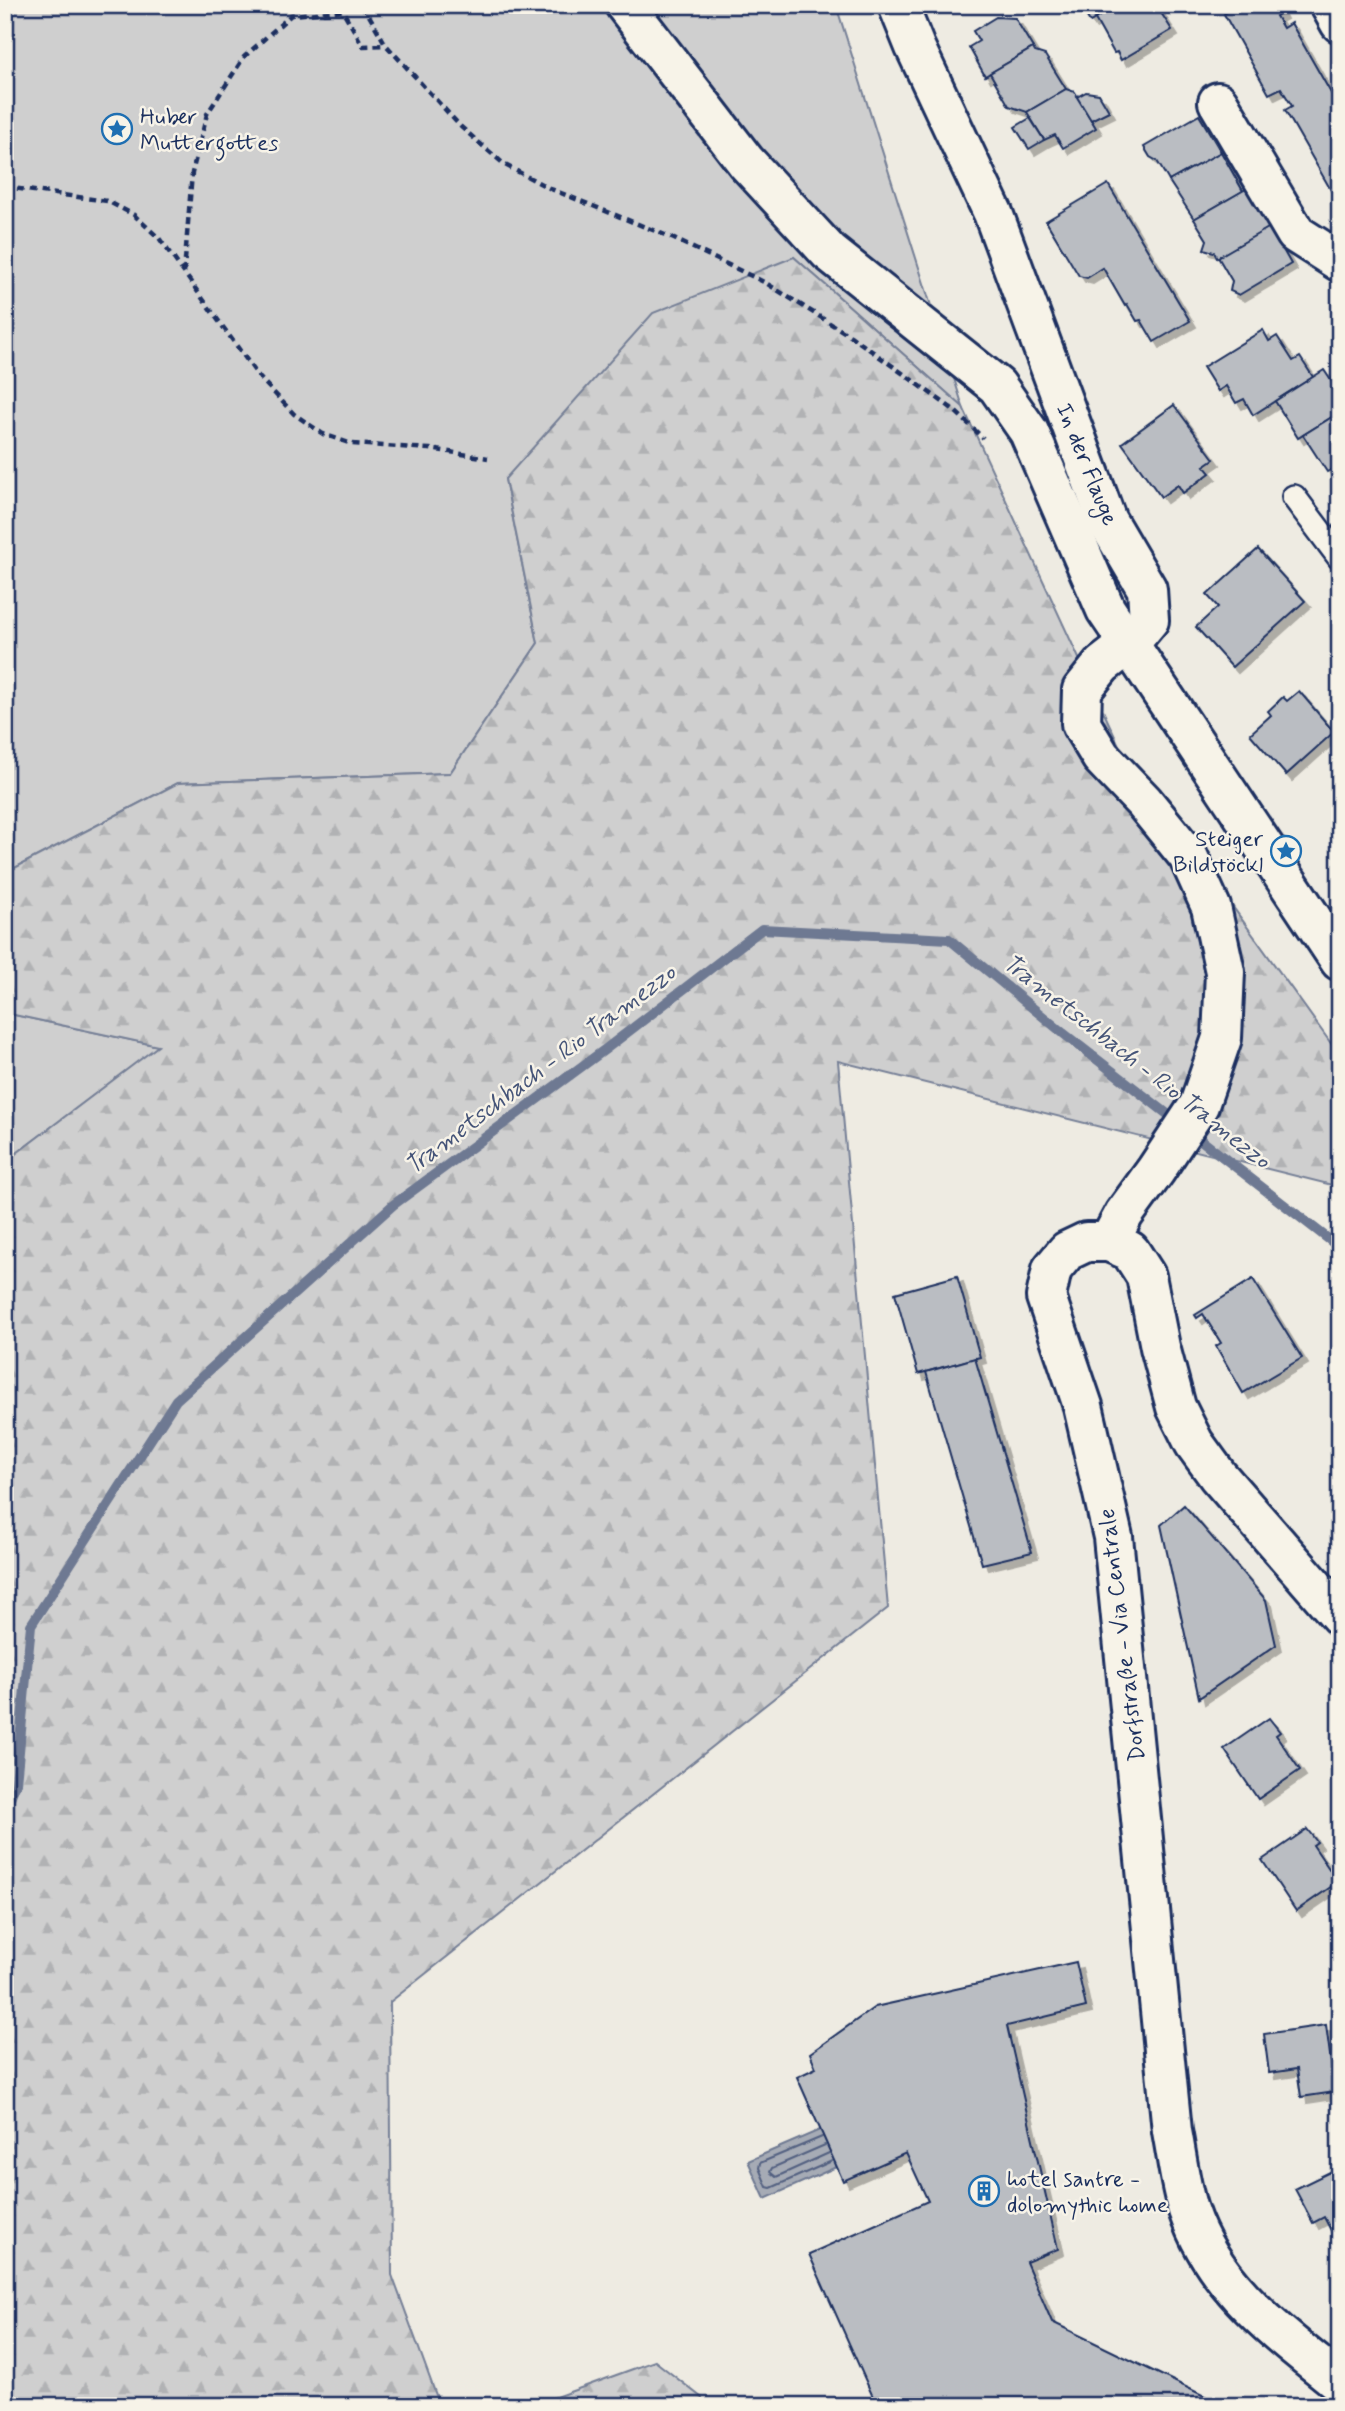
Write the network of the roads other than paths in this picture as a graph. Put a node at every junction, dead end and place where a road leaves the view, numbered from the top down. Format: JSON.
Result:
{"nodes":[{"id":1,"x":625,"y":5,"type":"edge"},
{"id":2,"x":898,"y":5,"type":"edge"},
{"id":3,"x":1330,"y":5,"type":"edge"},
{"id":4,"x":1340,"y":23,"type":"edge"},
{"id":5,"x":1218,"y":102,"type":"dead end"},
{"id":6,"x":1340,"y":262,"type":"edge"},
{"id":7,"x":1294,"y":497,"type":"dead end"},
{"id":8,"x":1340,"y":558,"type":"edge"},
{"id":9,"x":1129,"y":645,"type":"junction"},
{"id":10,"x":1340,"y":961,"type":"edge"},
{"id":11,"x":1113,"y":1234,"type":"junction"},
{"id":12,"x":1340,"y":1616,"type":"edge"},
{"id":13,"x":1340,"y":2383,"type":"edge"}],
"edges":[{"from":1,"to":9,"type":"street"},
{"from":2,"to":9,"type":"street","name":"In der Flauge"},
{"from":3,"to":4,"type":"street"},
{"from":5,"to":6,"type":"street"},
{"from":7,"to":8,"type":"lane"},
{"from":9,"to":10,"type":"street"},
{"from":9,"to":11,"type":"street","name":"In der Flauge"},
{"from":11,"to":12,"type":"street"},
{"from":11,"to":13,"type":"street","name":"Dorfstraße - Via Centrale"}]}
